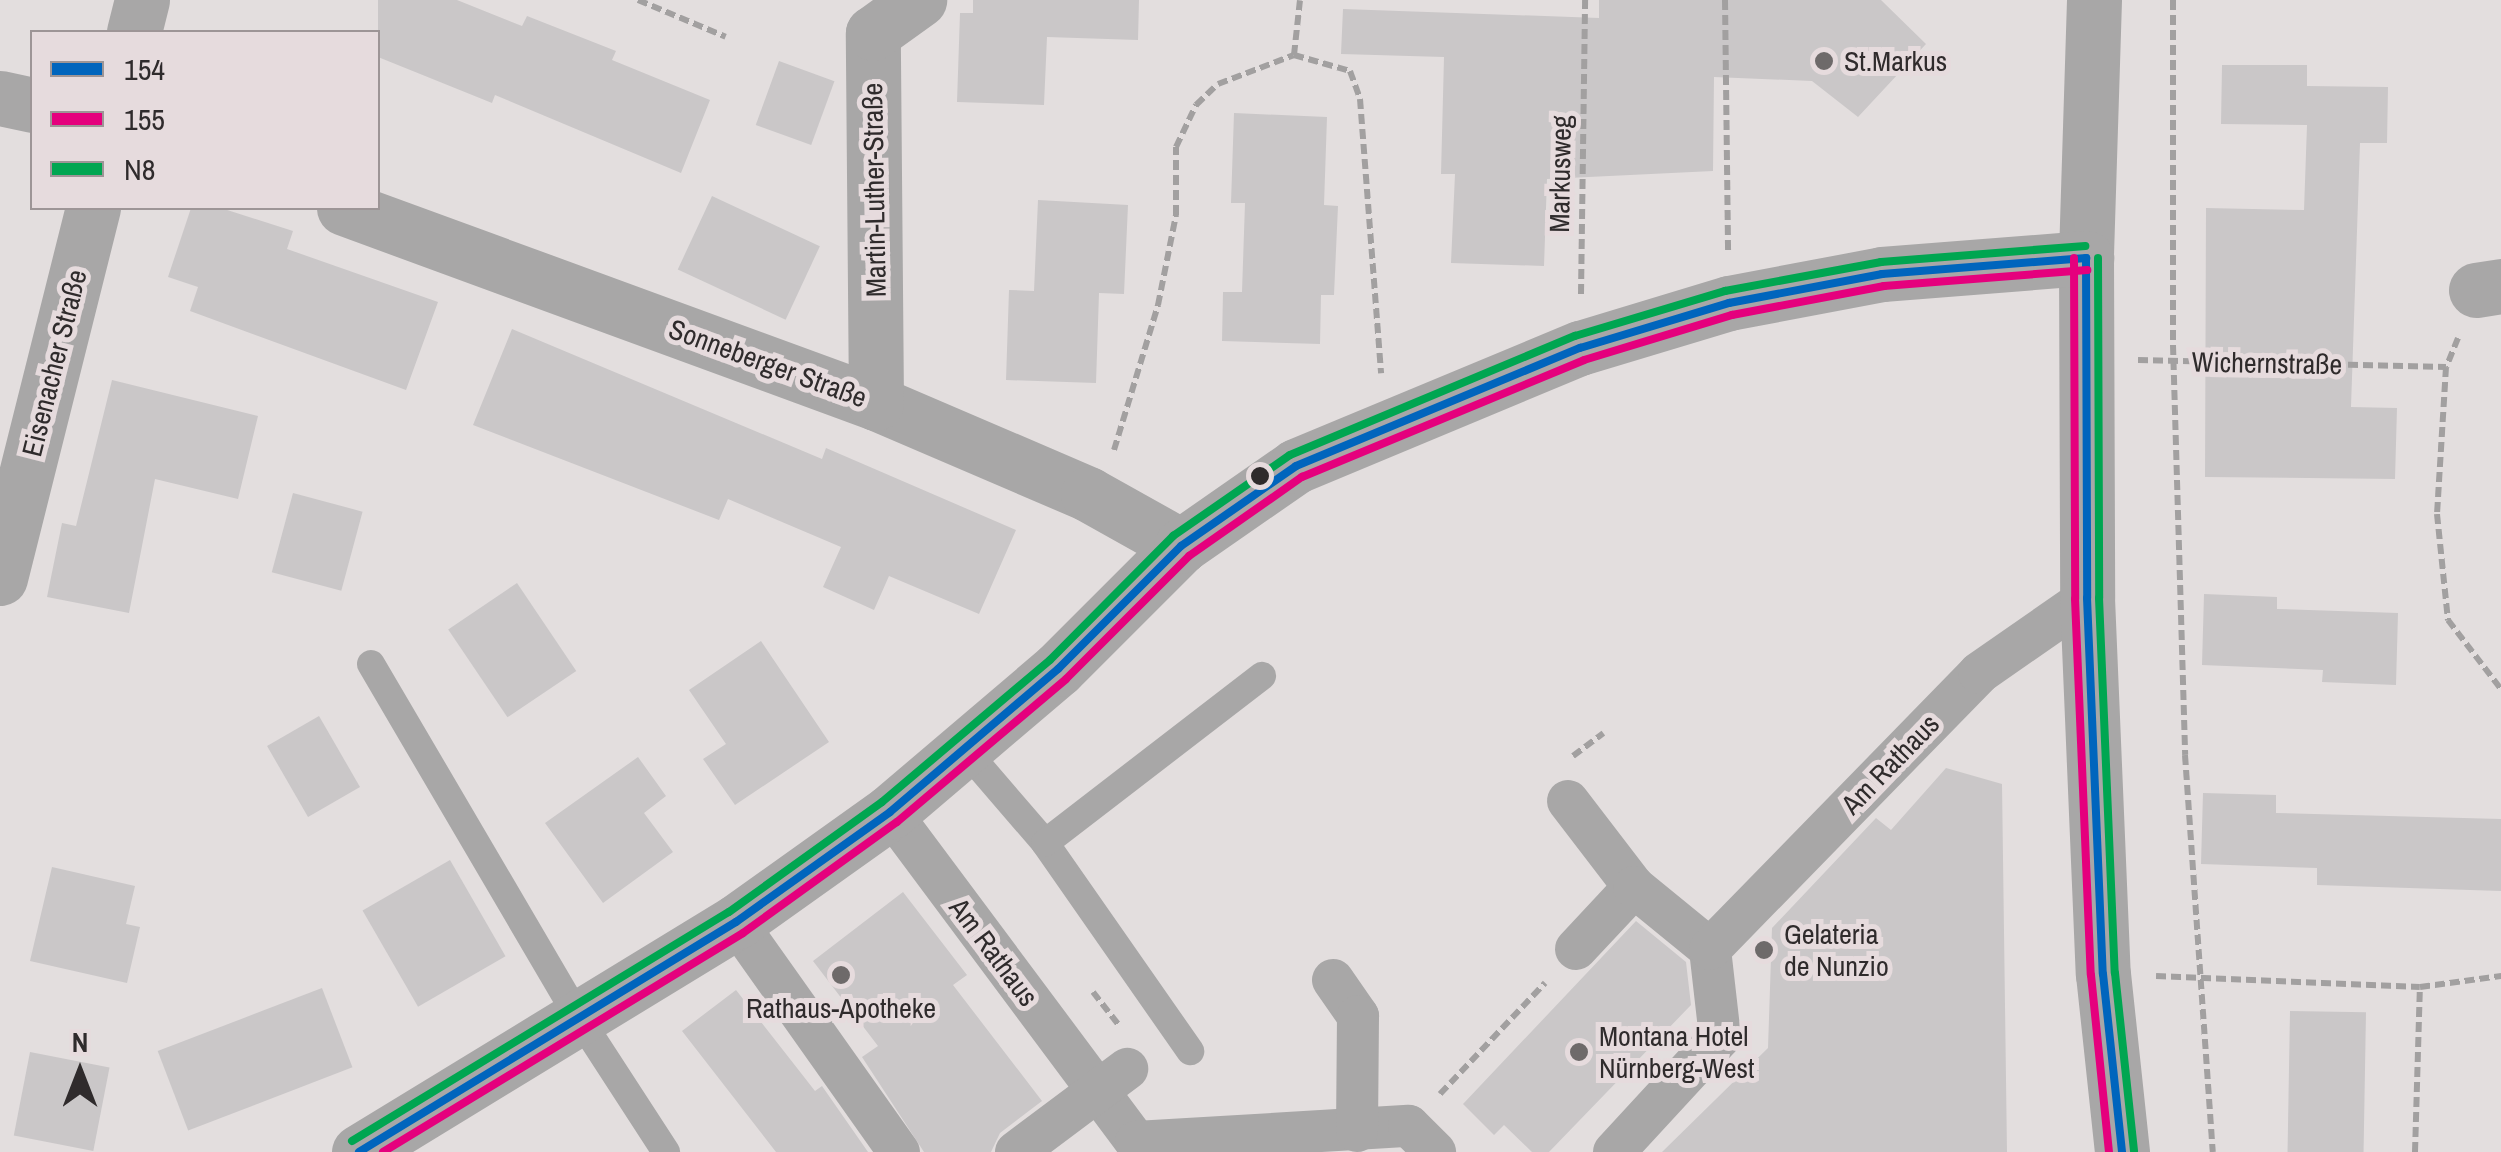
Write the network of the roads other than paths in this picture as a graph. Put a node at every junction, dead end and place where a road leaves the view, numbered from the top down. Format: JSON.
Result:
{"nodes":[{"id":1,"x":142,"y":0,"type":"edge"},
{"id":2,"x":919,"y":0,"type":"edge"},
{"id":3,"x":2094,"y":0,"type":"edge"},
{"id":4,"x":134,"y":30,"type":"edge"},
{"id":5,"x":0,"y":98,"type":"edge"},
{"id":6,"x":30,"y":105,"type":"edge"},
{"id":7,"x":92,"y":210,"type":"edge"},
{"id":8,"x":349,"y":210,"type":"edge"},
{"id":9,"x":2086,"y":258,"type":"junction"},
{"id":10,"x":876,"y":403,"type":"junction"},
{"id":11,"x":1181,"y":546,"type":"junction"},
{"id":12,"x":0,"y":578,"type":"edge"},
{"id":13,"x":2087,"y":598,"type":"junction"},
{"id":14,"x":372,"y":664,"type":"dead end"},
{"id":15,"x":1262,"y":676,"type":"dead end"},
{"id":16,"x":966,"y":751,"type":"junction"},
{"id":17,"x":1568,"y":781,"type":"road end"},
{"id":18,"x":890,"y":812,"type":"junction"},
{"id":19,"x":1045,"y":843,"type":"junction"},
{"id":20,"x":1634,"y":886,"type":"junction"},
{"id":21,"x":736,"y":922,"type":"junction"},
{"id":22,"x":1576,"y":950,"type":"road end"},
{"id":23,"x":1710,"y":950,"type":"junction"},
{"id":24,"x":1333,"y":980,"type":"dead end"},
{"id":25,"x":579,"y":1018,"type":"junction"},
{"id":26,"x":1190,"y":1051,"type":"dead end"},
{"id":27,"x":1116,"y":1065,"type":"junction"},
{"id":28,"x":1357,"y":1131,"type":"junction"},
{"id":29,"x":1422,"y":1139,"type":"edge"},
{"id":30,"x":1200,"y":1147,"type":"edge"},
{"id":31,"x":360,"y":1152,"type":"edge"},
{"id":32,"x":666,"y":1152,"type":"edge"},
{"id":33,"x":899,"y":1152,"type":"edge"},
{"id":34,"x":1016,"y":1152,"type":"edge"},
{"id":35,"x":1614,"y":1152,"type":"edge"},
{"id":36,"x":2122,"y":1152,"type":"edge"}],
"edges":[{"from":1,"to":4,"type":"street"},
{"from":2,"to":10,"type":"street","name":"Martin-Luther-Straße"},
{"from":3,"to":9,"type":"street"},
{"from":5,"to":6,"type":"street"},
{"from":7,"to":12,"type":"street","name":"Eisenacher Straße"},
{"from":8,"to":10,"type":"street","name":"Sonneberger Straße"},
{"from":9,"to":11,"type":"street"},
{"from":9,"to":13,"type":"street"},
{"from":10,"to":11,"type":"street","name":"Sonneberger Straße"},
{"from":11,"to":16,"type":"street"},
{"from":13,"to":23,"type":"street","name":"Am Rathaus"},
{"from":13,"to":36,"type":"street"},
{"from":14,"to":25,"type":"lane"},
{"from":15,"to":19,"type":"lane"},
{"from":16,"to":18,"type":"street"},
{"from":16,"to":19,"type":"lane"},
{"from":17,"to":20,"type":"street"},
{"from":18,"to":21,"type":"street"},
{"from":18,"to":27,"type":"street","name":"Am Rathaus"},
{"from":19,"to":26,"type":"lane"},
{"from":20,"to":22,"type":"street"},
{"from":20,"to":23,"type":"street"},
{"from":21,"to":25,"type":"street"},
{"from":21,"to":33,"type":"street"},
{"from":23,"to":35,"type":"street"},
{"from":24,"to":28,"type":"street"},
{"from":25,"to":31,"type":"street"},
{"from":25,"to":32,"type":"lane"},
{"from":27,"to":30,"type":"street","name":"Am Rathaus"},
{"from":27,"to":34,"type":"street"},
{"from":28,"to":29,"type":"street","name":"Am Rathaus"},
{"from":28,"to":30,"type":"street","name":"Am Rathaus"}]}
